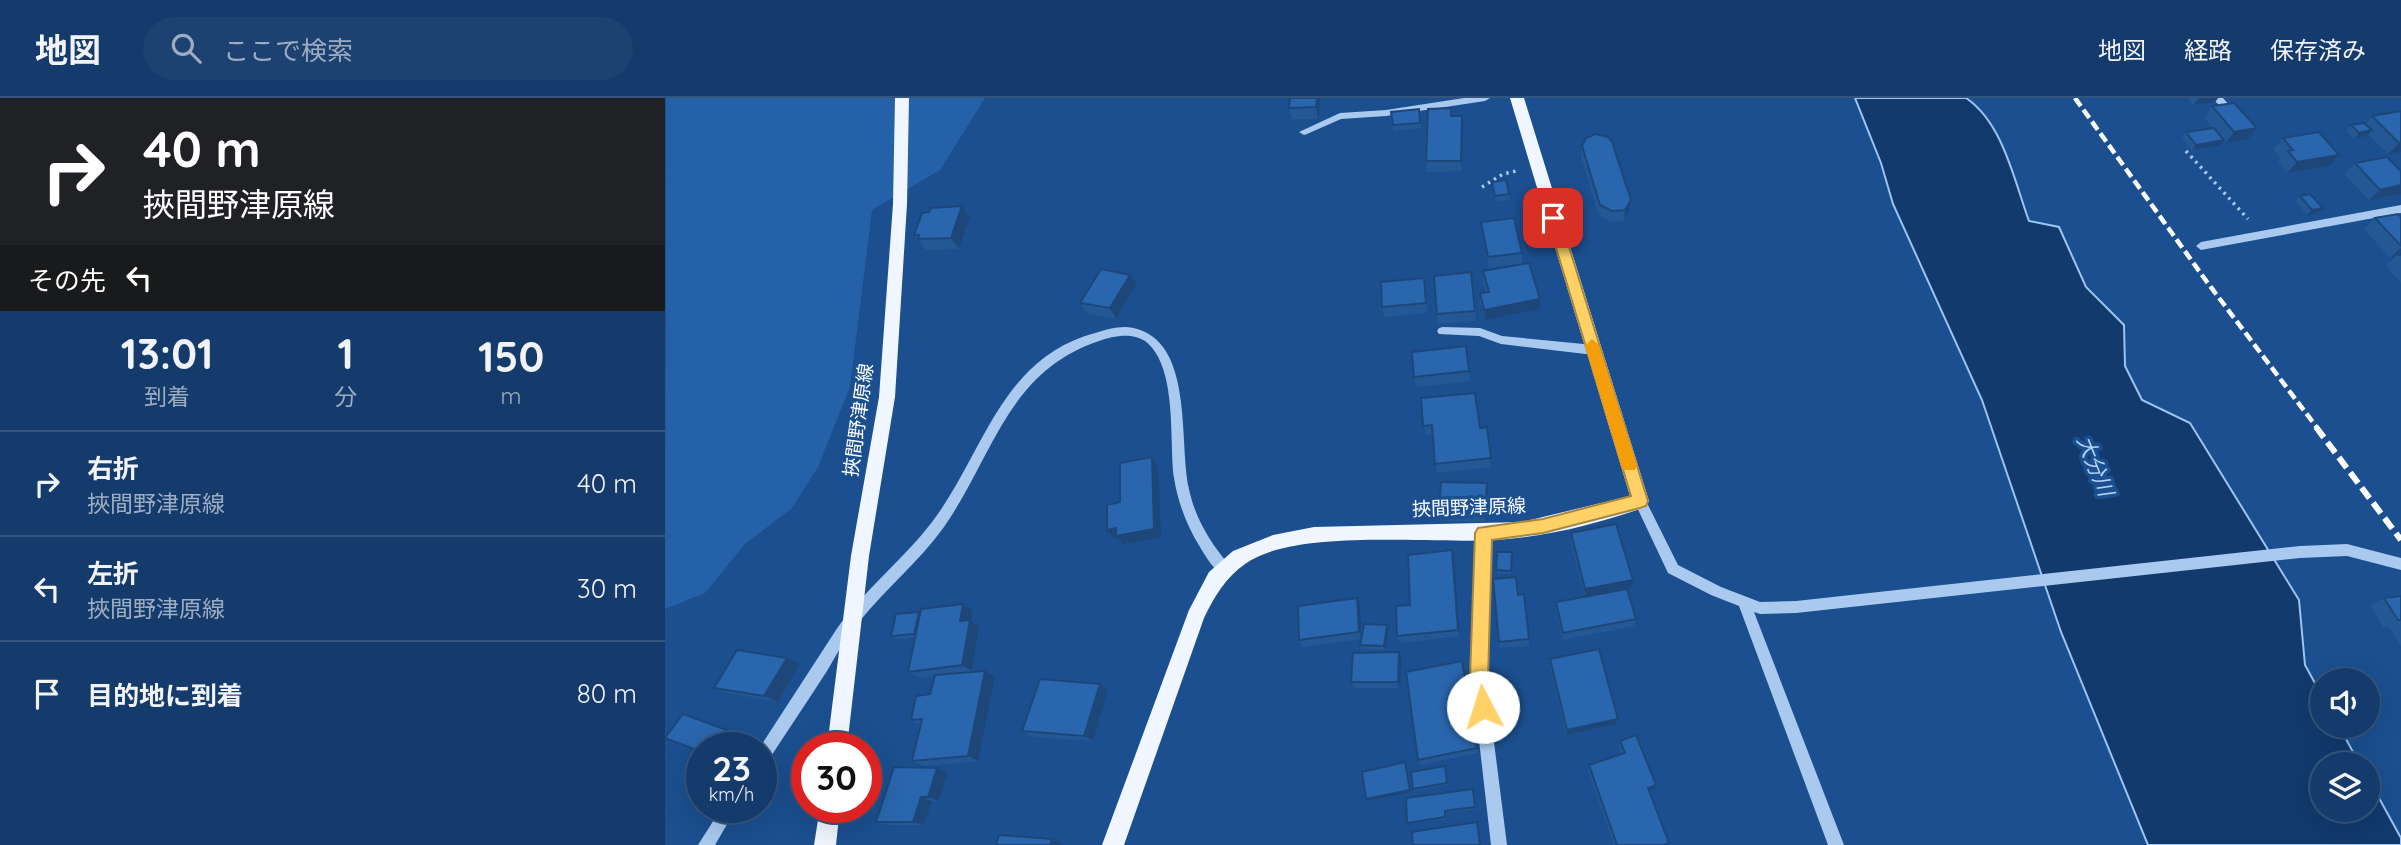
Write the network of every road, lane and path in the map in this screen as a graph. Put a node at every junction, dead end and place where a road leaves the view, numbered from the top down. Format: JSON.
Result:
{"nodes":[{"id":1,"x":902,"y":98,"type":"edge"},
{"id":2,"x":1485,"y":98,"type":"edge"},
{"id":3,"x":1517,"y":98,"type":"edge"},
{"id":4,"x":2217,"y":98,"type":"edge"},
{"id":5,"x":2225,"y":107,"type":"edge"},
{"id":6,"x":1304,"y":132,"type":"dead end"},
{"id":7,"x":2186,"y":151,"type":"dead end"},
{"id":8,"x":1537,"y":165,"type":"junction"},
{"id":9,"x":1482,"y":187,"type":"dead end"},
{"id":10,"x":2401,"y":209,"type":"edge"},
{"id":11,"x":2263,"y":235,"type":"junction"},
{"id":12,"x":2201,"y":246,"type":"dead end"},
{"id":13,"x":1443,"y":331,"type":"edge"},
{"id":14,"x":1594,"y":350,"type":"junction"},
{"id":15,"x":1640,"y":501,"type":"junction"},
{"id":16,"x":1483,"y":533,"type":"junction"},
{"id":17,"x":2401,"y":564,"type":"edge"},
{"id":18,"x":1224,"y":569,"type":"junction"},
{"id":19,"x":1744,"y":602,"type":"junction"},
{"id":20,"x":852,"y":618,"type":"junction"},
{"id":21,"x":839,"y":732,"type":"edge"},
{"id":22,"x":777,"y":734,"type":"edge"},
{"id":23,"x":720,"y":823,"type":"edge"},
{"id":24,"x":828,"y":823,"type":"edge"},
{"id":25,"x":706,"y":845,"type":"edge"},
{"id":26,"x":825,"y":845,"type":"edge"},
{"id":27,"x":1113,"y":845,"type":"edge"},
{"id":28,"x":1499,"y":845,"type":"edge"},
{"id":29,"x":1836,"y":845,"type":"edge"}],
"edges":[{"from":1,"to":20,"type":"main road","name":"挾間野津原線"},
{"from":2,"to":6,"type":"street"},
{"from":3,"to":8,"type":"main road"},
{"from":4,"to":5,"type":"street"},
{"from":7,"to":11,"type":"path"},
{"from":8,"to":9,"type":"path"},
{"from":8,"to":14,"type":"main road"},
{"from":10,"to":11,"type":"street"},
{"from":11,"to":12,"type":"street"},
{"from":13,"to":14,"type":"street"},
{"from":14,"to":15,"type":"main road"},
{"from":15,"to":16,"type":"main road","name":"挾間野津原線"},
{"from":15,"to":19,"type":"street"},
{"from":16,"to":18,"type":"main road","name":"挾間野津原線"},
{"from":16,"to":28,"type":"street"},
{"from":17,"to":19,"type":"street"},
{"from":18,"to":20,"type":"street"},
{"from":18,"to":27,"type":"main road","name":"挾間野津原線"},
{"from":19,"to":29,"type":"street"},
{"from":20,"to":21,"type":"main road","name":"挾間野津原線"},
{"from":20,"to":22,"type":"street"},
{"from":23,"to":25,"type":"street"},
{"from":24,"to":26,"type":"main road"}]}
